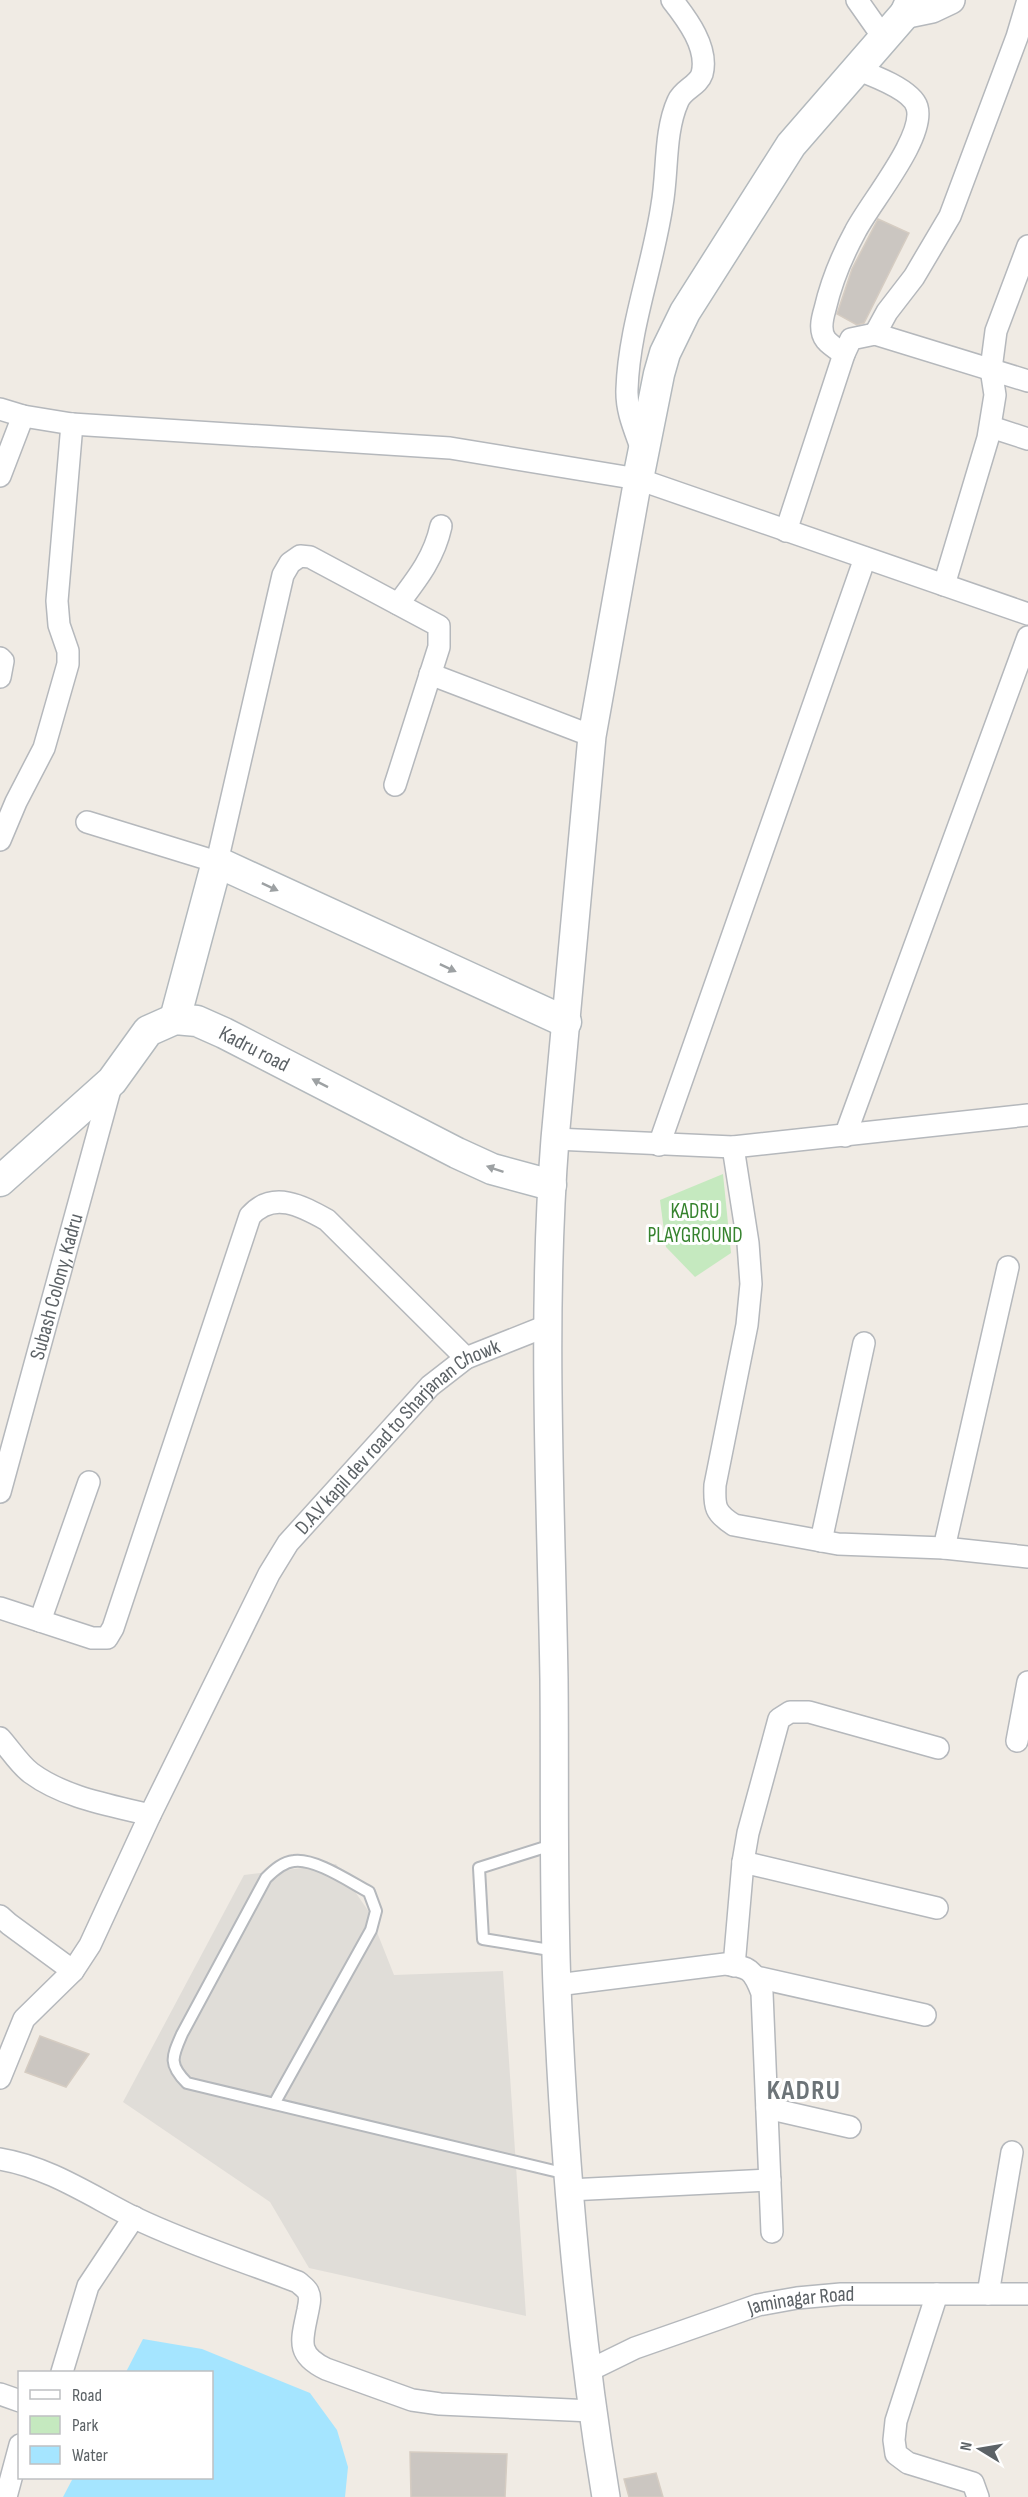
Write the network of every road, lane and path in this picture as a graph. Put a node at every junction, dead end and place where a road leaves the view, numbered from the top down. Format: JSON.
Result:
{"nodes":[{"id":1,"x":672,"y":0,"type":"edge"},
{"id":2,"x":857,"y":0,"type":"edge"},
{"id":3,"x":951,"y":0,"type":"edge"},
{"id":4,"x":1028,"y":0,"type":"edge"},
{"id":5,"x":909,"y":7,"type":"edge"},
{"id":6,"x":884,"y":38,"type":"junction"},
{"id":7,"x":1018,"y":60,"type":"edge"},
{"id":8,"x":856,"y":69,"type":"junction"},
{"id":9,"x":1028,"y":246,"type":"edge"},
{"id":10,"x":875,"y":334,"type":"junction"},
{"id":11,"x":844,"y":354,"type":"junction"},
{"id":12,"x":991,"y":369,"type":"junction"},
{"id":13,"x":1028,"y":381,"type":"edge"},
{"id":14,"x":0,"y":409,"type":"edge"},
{"id":15,"x":23,"y":416,"type":"junction"},
{"id":16,"x":72,"y":424,"type":"junction"},
{"id":17,"x":990,"y":427,"type":"junction"},
{"id":18,"x":1028,"y":440,"type":"edge"},
{"id":19,"x":642,"y":450,"type":"junction"},
{"id":20,"x":0,"y":476,"type":"edge"},
{"id":21,"x":638,"y":479,"type":"junction"},
{"id":22,"x":441,"y":526,"type":"dead end"},
{"id":23,"x":786,"y":531,"type":"junction"},
{"id":24,"x":865,"y":558,"type":"junction"},
{"id":25,"x":944,"y":585,"type":"junction"},
{"id":26,"x":398,"y":604,"type":"junction"},
{"id":27,"x":1028,"y":614,"type":"edge"},
{"id":28,"x":1028,"y":637,"type":"edge"},
{"id":29,"x":0,"y":658,"type":"edge"},
{"id":30,"x":430,"y":674,"type":"junction"},
{"id":31,"x":0,"y":677,"type":"edge"},
{"id":32,"x":592,"y":736,"type":"junction"},
{"id":33,"x":395,"y":785,"type":"dead end"},
{"id":34,"x":87,"y":822,"type":"dead end"},
{"id":35,"x":0,"y":840,"type":"edge"},
{"id":36,"x":217,"y":862,"type":"junction"},
{"id":37,"x":175,"y":1018,"type":"junction"},
{"id":38,"x":566,"y":1022,"type":"junction"},
{"id":39,"x":112,"y":1081,"type":"junction"},
{"id":40,"x":1028,"y":1115,"type":"edge"},
{"id":41,"x":845,"y":1136,"type":"junction"},
{"id":42,"x":555,"y":1139,"type":"junction"},
{"id":43,"x":659,"y":1145,"type":"junction"},
{"id":44,"x":733,"y":1147,"type":"junction"},
{"id":45,"x":0,"y":1181,"type":"edge"},
{"id":46,"x":551,"y":1185,"type":"junction"},
{"id":47,"x":1008,"y":1267,"type":"dead end"},
{"id":48,"x":549,"y":1325,"type":"junction"},
{"id":49,"x":864,"y":1343,"type":"dead end"},
{"id":50,"x":466,"y":1358,"type":"junction"},
{"id":51,"x":89,"y":1482,"type":"dead end"},
{"id":52,"x":0,"y":1492,"type":"edge"},
{"id":53,"x":821,"y":1541,"type":"junction"},
{"id":54,"x":944,"y":1548,"type":"junction"},
{"id":55,"x":1028,"y":1557,"type":"edge"},
{"id":56,"x":0,"y":1608,"type":"edge"},
{"id":57,"x":40,"y":1621,"type":"junction"},
{"id":58,"x":1028,"y":1682,"type":"edge"},
{"id":59,"x":0,"y":1738,"type":"edge"},
{"id":60,"x":1017,"y":1741,"type":"dead end"},
{"id":61,"x":938,"y":1748,"type":"dead end"},
{"id":62,"x":150,"y":1815,"type":"junction"},
{"id":63,"x":555,"y":1844,"type":"junction"},
{"id":64,"x":743,"y":1862,"type":"junction"},
{"id":65,"x":936,"y":1908,"type":"dead end"},
{"id":66,"x":0,"y":1916,"type":"edge"},
{"id":67,"x":556,"y":1952,"type":"junction"},
{"id":68,"x":734,"y":1966,"type":"junction"},
{"id":69,"x":73,"y":1971,"type":"junction"},
{"id":70,"x":756,"y":1977,"type":"junction"},
{"id":71,"x":557,"y":1984,"type":"junction"},
{"id":72,"x":925,"y":2015,"type":"dead end"},
{"id":73,"x":0,"y":2078,"type":"edge"},
{"id":74,"x":274,"y":2104,"type":"junction"},
{"id":75,"x":767,"y":2108,"type":"junction"},
{"id":76,"x":850,"y":2127,"type":"dead end"},
{"id":77,"x":1012,"y":2152,"type":"dead end"},
{"id":78,"x":0,"y":2159,"type":"edge"},
{"id":79,"x":770,"y":2180,"type":"junction"},
{"id":80,"x":568,"y":2182,"type":"junction"},
{"id":81,"x":134,"y":2217,"type":"junction"},
{"id":82,"x":772,"y":2232,"type":"dead end"},
{"id":83,"x":937,"y":2294,"type":"junction"},
{"id":84,"x":988,"y":2294,"type":"junction"},
{"id":85,"x":1028,"y":2294,"type":"edge"},
{"id":86,"x":63,"y":2371,"type":"edge"},
{"id":87,"x":588,"y":2371,"type":"junction"},
{"id":88,"x":0,"y":2394,"type":"edge"},
{"id":89,"x":18,"y":2400,"type":"edge"},
{"id":90,"x":592,"y":2411,"type":"junction"},
{"id":91,"x":18,"y":2452,"type":"edge"},
{"id":92,"x":6,"y":2497,"type":"edge"},
{"id":93,"x":606,"y":2497,"type":"edge"},
{"id":94,"x":978,"y":2497,"type":"edge"}],
"edges":[{"from":1,"to":19,"type":"street"},
{"from":2,"to":6,"type":"street"},
{"from":3,"to":5,"type":"street"},
{"from":4,"to":7,"type":"street"},
{"from":5,"to":6,"type":"main road"},
{"from":6,"to":8,"type":"main road"},
{"from":7,"to":10,"type":"street"},
{"from":8,"to":11,"type":"street"},
{"from":8,"to":19,"type":"main road"},
{"from":9,"to":12,"type":"street"},
{"from":10,"to":11,"type":"street"},
{"from":10,"to":12,"type":"street"},
{"from":11,"to":23,"type":"street"},
{"from":12,"to":13,"type":"street"},
{"from":12,"to":17,"type":"street"},
{"from":14,"to":15,"type":"street"},
{"from":15,"to":16,"type":"street"},
{"from":15,"to":20,"type":"street"},
{"from":16,"to":21,"type":"street"},
{"from":16,"to":35,"type":"street"},
{"from":17,"to":18,"type":"street"},
{"from":17,"to":25,"type":"street"},
{"from":19,"to":21,"type":"main road"},
{"from":21,"to":23,"type":"street"},
{"from":21,"to":32,"type":"street"},
{"from":22,"to":26,"type":"street"},
{"from":23,"to":24,"type":"street"},
{"from":24,"to":25,"type":"street"},
{"from":24,"to":43,"type":"street"},
{"from":25,"to":27,"type":"street"},
{"from":26,"to":30,"type":"street"},
{"from":26,"to":36,"type":"street"},
{"from":28,"to":41,"type":"street"},
{"from":29,"to":31,"type":"street"},
{"from":30,"to":32,"type":"street"},
{"from":30,"to":33,"type":"street"},
{"from":32,"to":38,"type":"street"},
{"from":34,"to":36,"type":"street"},
{"from":36,"to":37,"type":"main road"},
{"from":36,"to":38,"type":"main road","one_way":true},
{"from":37,"to":39,"type":"main road"},
{"from":46,"to":37,"type":"main road","name":"Kadru road","one_way":true},
{"from":38,"to":42,"type":"street"},
{"from":39,"to":45,"type":"main road"},
{"from":39,"to":52,"type":"street","name":"Subash Colony, Kadru"},
{"from":40,"to":41,"type":"street"},
{"from":41,"to":44,"type":"street"},
{"from":42,"to":43,"type":"street"},
{"from":42,"to":46,"type":"street"},
{"from":43,"to":44,"type":"street"},
{"from":44,"to":53,"type":"street"},
{"from":46,"to":48,"type":"street"},
{"from":47,"to":54,"type":"street"},
{"from":48,"to":50,"type":"street","name":"D.A.V kapil dev road to Sharjanan Chowk"},
{"from":48,"to":63,"type":"street"},
{"from":49,"to":53,"type":"street"},
{"from":50,"to":57,"type":"street"},
{"from":50,"to":62,"type":"street","name":"D.A.V kapil dev road to Sharjanan Chowk"},
{"from":51,"to":57,"type":"street"},
{"from":53,"to":54,"type":"street"},
{"from":54,"to":55,"type":"street"},
{"from":56,"to":57,"type":"street"},
{"from":58,"to":60,"type":"street"},
{"from":59,"to":62,"type":"street"},
{"from":61,"to":64,"type":"street"},
{"from":62,"to":69,"type":"street","name":"D.A.V kapil dev road to Sharjanan Chowk"},
{"from":63,"to":67,"type":"street"},
{"from":63,"to":67,"type":"lane"},
{"from":64,"to":65,"type":"street"},
{"from":64,"to":68,"type":"street"},
{"from":66,"to":69,"type":"street"},
{"from":67,"to":71,"type":"street"},
{"from":68,"to":70,"type":"street"},
{"from":68,"to":71,"type":"street"},
{"from":69,"to":73,"type":"street","name":"D.A.V kapil dev road to Sharjanan Chowk"},
{"from":70,"to":72,"type":"street"},
{"from":70,"to":75,"type":"street"},
{"from":71,"to":80,"type":"street"},
{"from":74,"to":74,"type":"lane"},
{"from":74,"to":80,"type":"lane"},
{"from":75,"to":76,"type":"street"},
{"from":75,"to":79,"type":"street"},
{"from":77,"to":84,"type":"street"},
{"from":78,"to":81,"type":"street"},
{"from":79,"to":80,"type":"street"},
{"from":79,"to":82,"type":"street"},
{"from":80,"to":87,"type":"street"},
{"from":81,"to":86,"type":"street"},
{"from":81,"to":90,"type":"street"},
{"from":83,"to":84,"type":"street","name":"Jaminagar Road"},
{"from":83,"to":87,"type":"street","name":"Jaminagar Road"},
{"from":83,"to":94,"type":"street"},
{"from":84,"to":85,"type":"street","name":"Jaminagar Road"},
{"from":87,"to":90,"type":"street"},
{"from":88,"to":89,"type":"street"},
{"from":90,"to":93,"type":"street"},
{"from":91,"to":92,"type":"street"}]}
